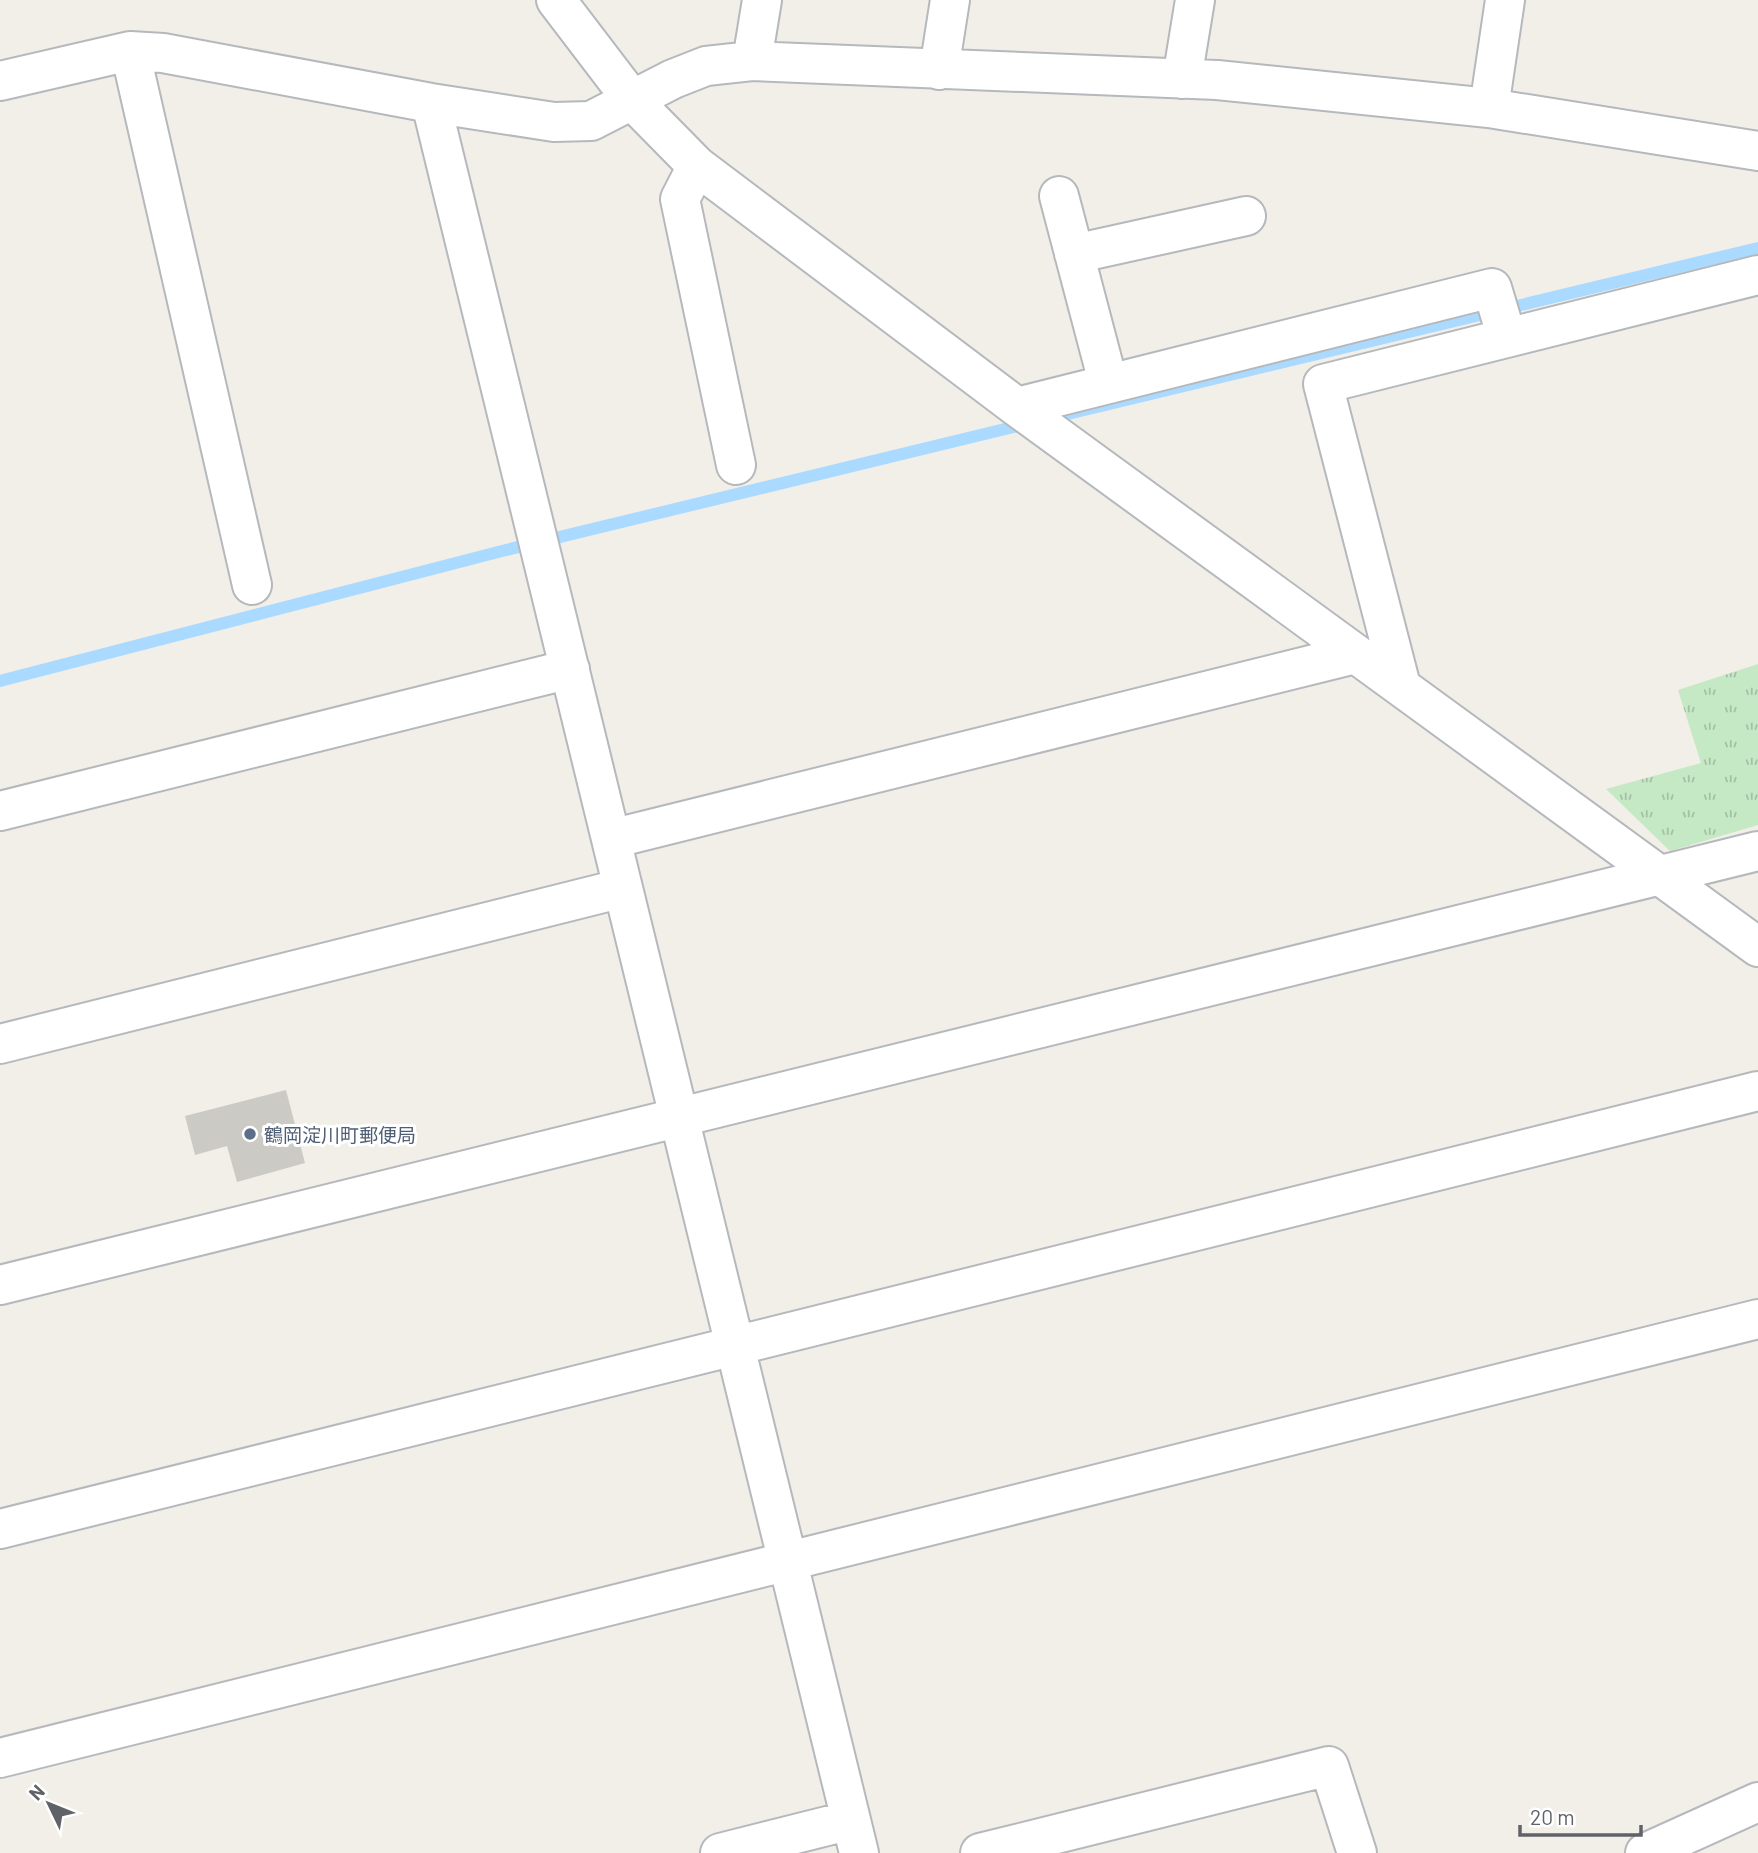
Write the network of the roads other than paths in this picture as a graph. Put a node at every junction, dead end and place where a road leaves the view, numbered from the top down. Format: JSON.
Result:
{"nodes":[{"id":1,"x":556,"y":0,"type":"edge"},
{"id":2,"x":762,"y":0,"type":"edge"},
{"id":3,"x":950,"y":0,"type":"edge"},
{"id":4,"x":1195,"y":0,"type":"edge"},
{"id":5,"x":1504,"y":0,"type":"edge"},
{"id":6,"x":580,"y":15,"type":"edge"},
{"id":7,"x":130,"y":51,"type":"junction"},
{"id":8,"x":752,"y":61,"type":"junction"},
{"id":9,"x":939,"y":70,"type":"junction"},
{"id":10,"x":1182,"y":79,"type":"junction"},
{"id":11,"x":0,"y":81,"type":"edge"},
{"id":12,"x":633,"y":102,"type":"junction"},
{"id":13,"x":431,"y":103,"type":"junction"},
{"id":14,"x":1489,"y":108,"type":"junction"},
{"id":15,"x":1758,"y":151,"type":"edge"},
{"id":16,"x":696,"y":166,"type":"junction"},
{"id":17,"x":1059,"y":196,"type":"dead end"},
{"id":18,"x":1246,"y":216,"type":"dead end"},
{"id":19,"x":1074,"y":254,"type":"junction"},
{"id":20,"x":1758,"y":275,"type":"edge"},
{"id":21,"x":1507,"y":338,"type":"junction"},
{"id":22,"x":1108,"y":382,"type":"junction"},
{"id":23,"x":1017,"y":407,"type":"junction"},
{"id":24,"x":736,"y":466,"type":"dead end"},
{"id":25,"x":252,"y":585,"type":"dead end"},
{"id":26,"x":1355,"y":654,"type":"junction"},
{"id":27,"x":569,"y":669,"type":"junction"},
{"id":28,"x":1401,"y":687,"type":"junction"},
{"id":29,"x":0,"y":811,"type":"edge"},
{"id":30,"x":611,"y":839,"type":"junction"},
{"id":31,"x":1758,"y":851,"type":"edge"},
{"id":32,"x":1661,"y":875,"type":"junction"},
{"id":33,"x":623,"y":888,"type":"junction"},
{"id":34,"x":1758,"y":947,"type":"edge"},
{"id":35,"x":0,"y":1044,"type":"edge"},
{"id":36,"x":1758,"y":1091,"type":"edge"},
{"id":37,"x":678,"y":1116,"type":"junction"},
{"id":38,"x":0,"y":1285,"type":"edge"},
{"id":39,"x":1758,"y":1320,"type":"edge"},
{"id":40,"x":735,"y":1347,"type":"junction"},
{"id":41,"x":0,"y":1529,"type":"edge"},
{"id":42,"x":787,"y":1562,"type":"junction"},
{"id":43,"x":0,"y":1758,"type":"edge"},
{"id":44,"x":1758,"y":1802,"type":"edge"},
{"id":45,"x":855,"y":1837,"type":"edge"},
{"id":46,"x":720,"y":1853,"type":"edge"},
{"id":47,"x":980,"y":1853,"type":"edge"},
{"id":48,"x":1357,"y":1853,"type":"edge"},
{"id":49,"x":1645,"y":1853,"type":"edge"}],
"edges":[{"from":1,"to":6,"type":"street"},
{"from":2,"to":8,"type":"street"},
{"from":3,"to":9,"type":"street"},
{"from":4,"to":10,"type":"street"},
{"from":5,"to":14,"type":"street"},
{"from":6,"to":12,"type":"street"},
{"from":7,"to":11,"type":"street"},
{"from":7,"to":13,"type":"street"},
{"from":7,"to":25,"type":"street"},
{"from":8,"to":9,"type":"street"},
{"from":8,"to":12,"type":"street"},
{"from":9,"to":10,"type":"street"},
{"from":10,"to":14,"type":"street"},
{"from":12,"to":13,"type":"street"},
{"from":12,"to":16,"type":"street"},
{"from":13,"to":27,"type":"street"},
{"from":14,"to":15,"type":"street"},
{"from":16,"to":23,"type":"street"},
{"from":16,"to":24,"type":"street"},
{"from":17,"to":19,"type":"street"},
{"from":18,"to":19,"type":"street"},
{"from":19,"to":22,"type":"street"},
{"from":20,"to":21,"type":"street"},
{"from":21,"to":22,"type":"street"},
{"from":21,"to":28,"type":"street"},
{"from":22,"to":23,"type":"street"},
{"from":23,"to":26,"type":"street"},
{"from":26,"to":28,"type":"street"},
{"from":26,"to":30,"type":"street"},
{"from":27,"to":29,"type":"street"},
{"from":27,"to":30,"type":"street"},
{"from":28,"to":32,"type":"street"},
{"from":30,"to":33,"type":"street"},
{"from":31,"to":32,"type":"street"},
{"from":32,"to":34,"type":"street"},
{"from":32,"to":37,"type":"street"},
{"from":33,"to":35,"type":"street"},
{"from":33,"to":37,"type":"street"},
{"from":36,"to":40,"type":"street"},
{"from":37,"to":38,"type":"street"},
{"from":37,"to":40,"type":"street"},
{"from":39,"to":42,"type":"street"},
{"from":40,"to":41,"type":"street"},
{"from":40,"to":42,"type":"street"},
{"from":42,"to":43,"type":"street"},
{"from":42,"to":45,"type":"street"},
{"from":44,"to":49,"type":"street"},
{"from":45,"to":46,"type":"street"},
{"from":47,"to":48,"type":"street"}]}
